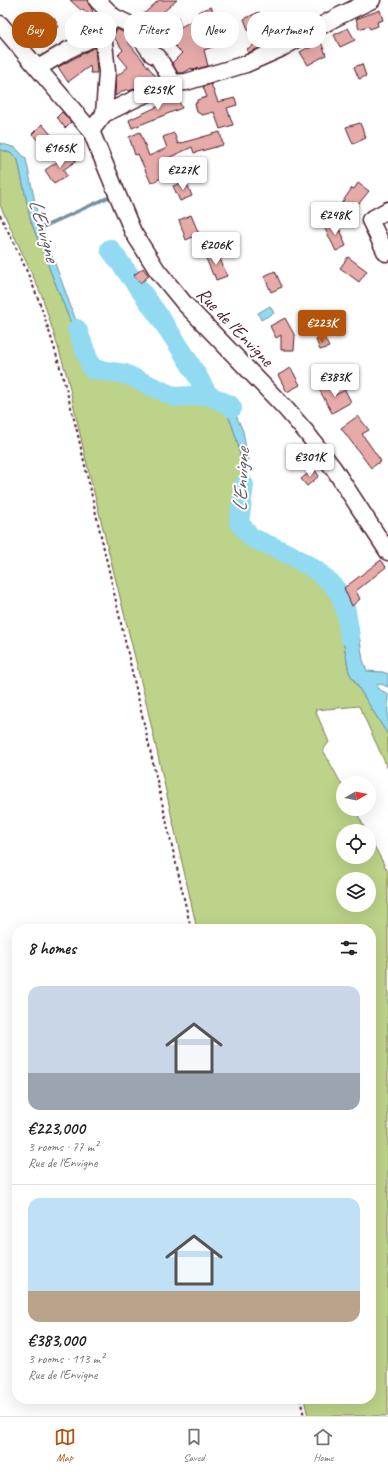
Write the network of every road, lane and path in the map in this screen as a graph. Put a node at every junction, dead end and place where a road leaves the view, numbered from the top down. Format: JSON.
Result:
{"nodes":[{"id":1,"x":97,"y":0,"type":"edge"},
{"id":2,"x":372,"y":0,"type":"edge"},
{"id":3,"x":110,"y":12,"type":"edge"},
{"id":4,"x":116,"y":17,"type":"edge"},
{"id":5,"x":0,"y":24,"type":"edge"},
{"id":6,"x":72,"y":48,"type":"edge"},
{"id":7,"x":105,"y":48,"type":"edge"},
{"id":8,"x":38,"y":68,"type":"junction"},
{"id":9,"x":173,"y":83,"type":"junction"},
{"id":10,"x":104,"y":114,"type":"junction"},
{"id":11,"x":91,"y":131,"type":"junction"},
{"id":12,"x":388,"y":210,"type":"edge"},
{"id":13,"x":0,"y":215,"type":"edge"},
{"id":14,"x":388,"y":252,"type":"edge"},
{"id":15,"x":388,"y":552,"type":"edge"},
{"id":16,"x":190,"y":924,"type":"edge"},
{"id":17,"x":301,"y":1404,"type":"edge"},
{"id":18,"x":304,"y":1416,"type":"edge"}],
"edges":[{"from":1,"to":3,"type":"street"},
{"from":2,"to":9,"type":"street"},
{"from":4,"to":9,"type":"street"},
{"from":5,"to":8,"type":"street","name":"Rue de l'Envigne"},
{"from":6,"to":8,"type":"street"},
{"from":7,"to":10,"type":"street"},
{"from":8,"to":11,"type":"street","name":"Rue de l'Envigne"},
{"from":9,"to":10,"type":"street"},
{"from":10,"to":11,"type":"street"},
{"from":11,"to":15,"type":"street","name":"Rue de l'Envigne"},
{"from":12,"to":14,"type":"street"},
{"from":13,"to":16,"type":"path"},
{"from":17,"to":18,"type":"path"}]}
